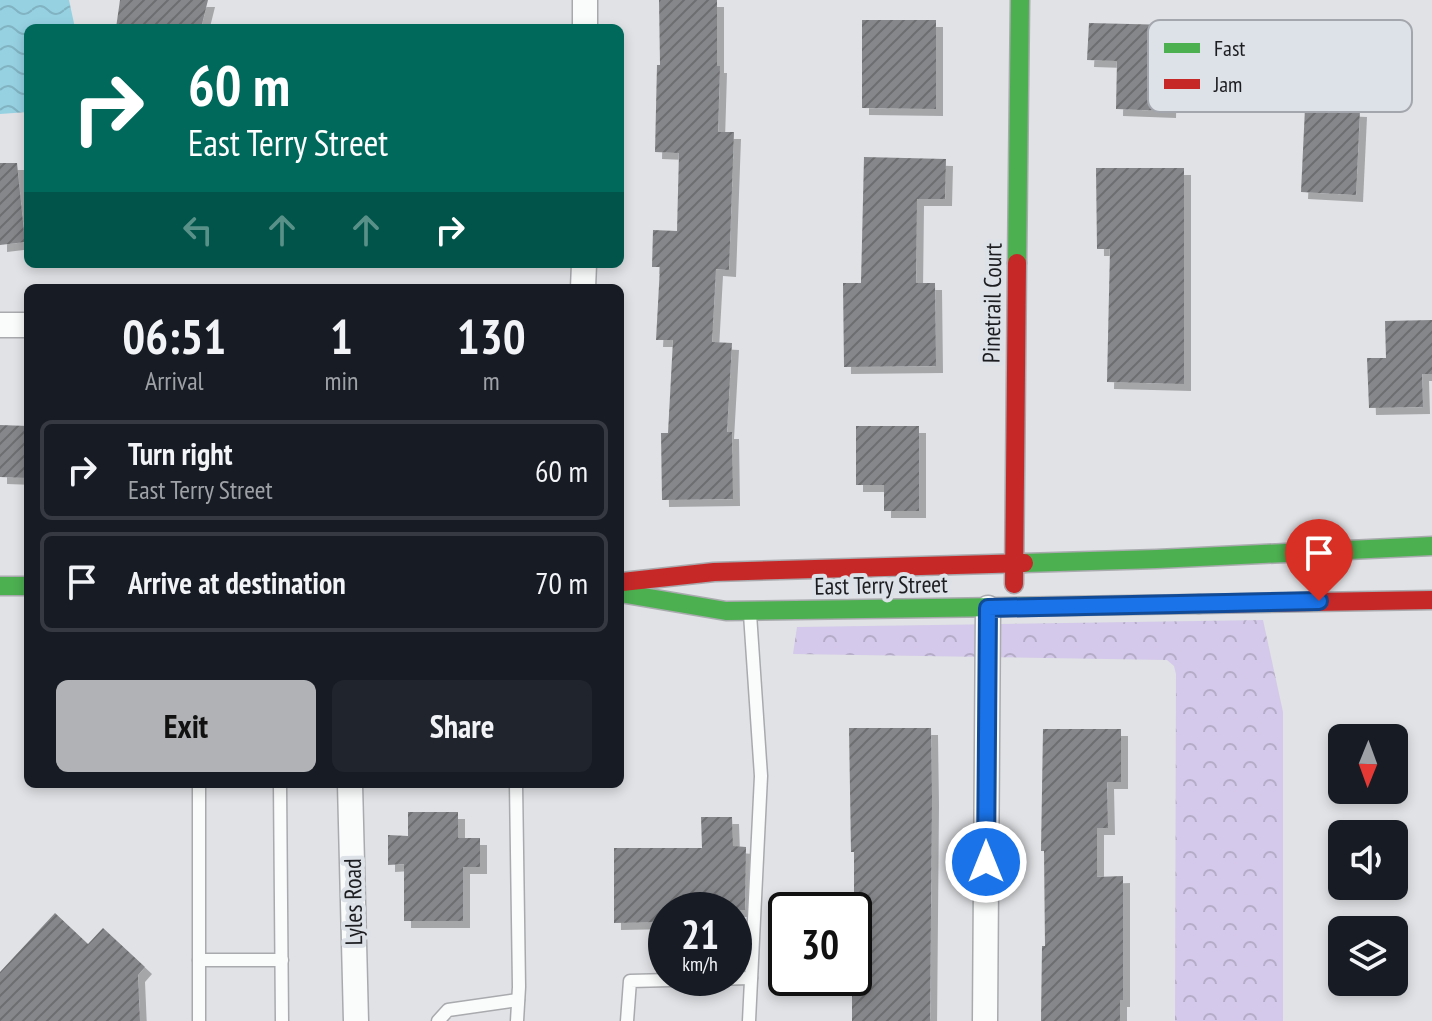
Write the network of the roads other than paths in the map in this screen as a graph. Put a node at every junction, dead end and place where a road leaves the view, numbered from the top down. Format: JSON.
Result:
{"nodes":[{"id":1,"x":585,"y":0,"type":"edge"},
{"id":2,"x":1020,"y":0,"type":"edge"},
{"id":3,"x":585,"y":24,"type":"edge"},
{"id":4,"x":0,"y":325,"type":"edge"},
{"id":5,"x":24,"y":325,"type":"edge"},
{"id":6,"x":1432,"y":546,"type":"edge"},
{"id":7,"x":1014,"y":563,"type":"junction"},
{"id":8,"x":624,"y":583,"type":"edge"},
{"id":9,"x":0,"y":586,"type":"edge"},
{"id":10,"x":24,"y":586,"type":"edge"},
{"id":11,"x":624,"y":594,"type":"edge"},
{"id":12,"x":1432,"y":600,"type":"edge"},
{"id":13,"x":1014,"y":607,"type":"junction"},
{"id":14,"x":988,"y":608,"type":"junction"},
{"id":15,"x":750,"y":611,"type":"junction"},
{"id":16,"x":199,"y":788,"type":"edge"},
{"id":17,"x":280,"y":788,"type":"edge"},
{"id":18,"x":350,"y":788,"type":"edge"},
{"id":19,"x":516,"y":788,"type":"edge"},
{"id":20,"x":752,"y":958,"type":"edge"},
{"id":21,"x":199,"y":960,"type":"junction"},
{"id":22,"x":282,"y":960,"type":"junction"},
{"id":23,"x":648,"y":981,"type":"edge"},
{"id":24,"x":750,"y":996,"type":"edge"},
{"id":25,"x":518,"y":1000,"type":"junction"},
{"id":26,"x":199,"y":1021,"type":"edge"},
{"id":27,"x":282,"y":1021,"type":"edge"},
{"id":28,"x":356,"y":1021,"type":"edge"},
{"id":29,"x":438,"y":1021,"type":"edge"},
{"id":30,"x":517,"y":1021,"type":"edge"},
{"id":31,"x":627,"y":1021,"type":"edge"},
{"id":32,"x":749,"y":1021,"type":"edge"},
{"id":33,"x":985,"y":1021,"type":"edge"}],
"edges":[{"from":1,"to":3,"type":"street"},
{"from":2,"to":7,"type":"street","name":"Pinetrail Court"},
{"from":4,"to":5,"type":"street"},
{"from":6,"to":7,"type":"street"},
{"from":7,"to":8,"type":"street"},
{"from":7,"to":13,"type":"street","name":"Pinetrail Court"},
{"from":9,"to":10,"type":"street"},
{"from":11,"to":15,"type":"street","name":"East Terry Street"},
{"from":12,"to":13,"type":"street","name":"East Terry Street"},
{"from":13,"to":14,"type":"street","name":"East Terry Street"},
{"from":14,"to":15,"type":"street","name":"East Terry Street"},
{"from":14,"to":33,"type":"street"},
{"from":15,"to":20,"type":"lane"},
{"from":16,"to":21,"type":"lane"},
{"from":17,"to":22,"type":"lane"},
{"from":18,"to":28,"type":"street","name":"Lyles Road"},
{"from":19,"to":25,"type":"lane"},
{"from":21,"to":22,"type":"lane"},
{"from":21,"to":26,"type":"lane"},
{"from":22,"to":27,"type":"lane"},
{"from":23,"to":31,"type":"lane"},
{"from":24,"to":32,"type":"lane"},
{"from":25,"to":29,"type":"lane"},
{"from":25,"to":30,"type":"lane"}]}
